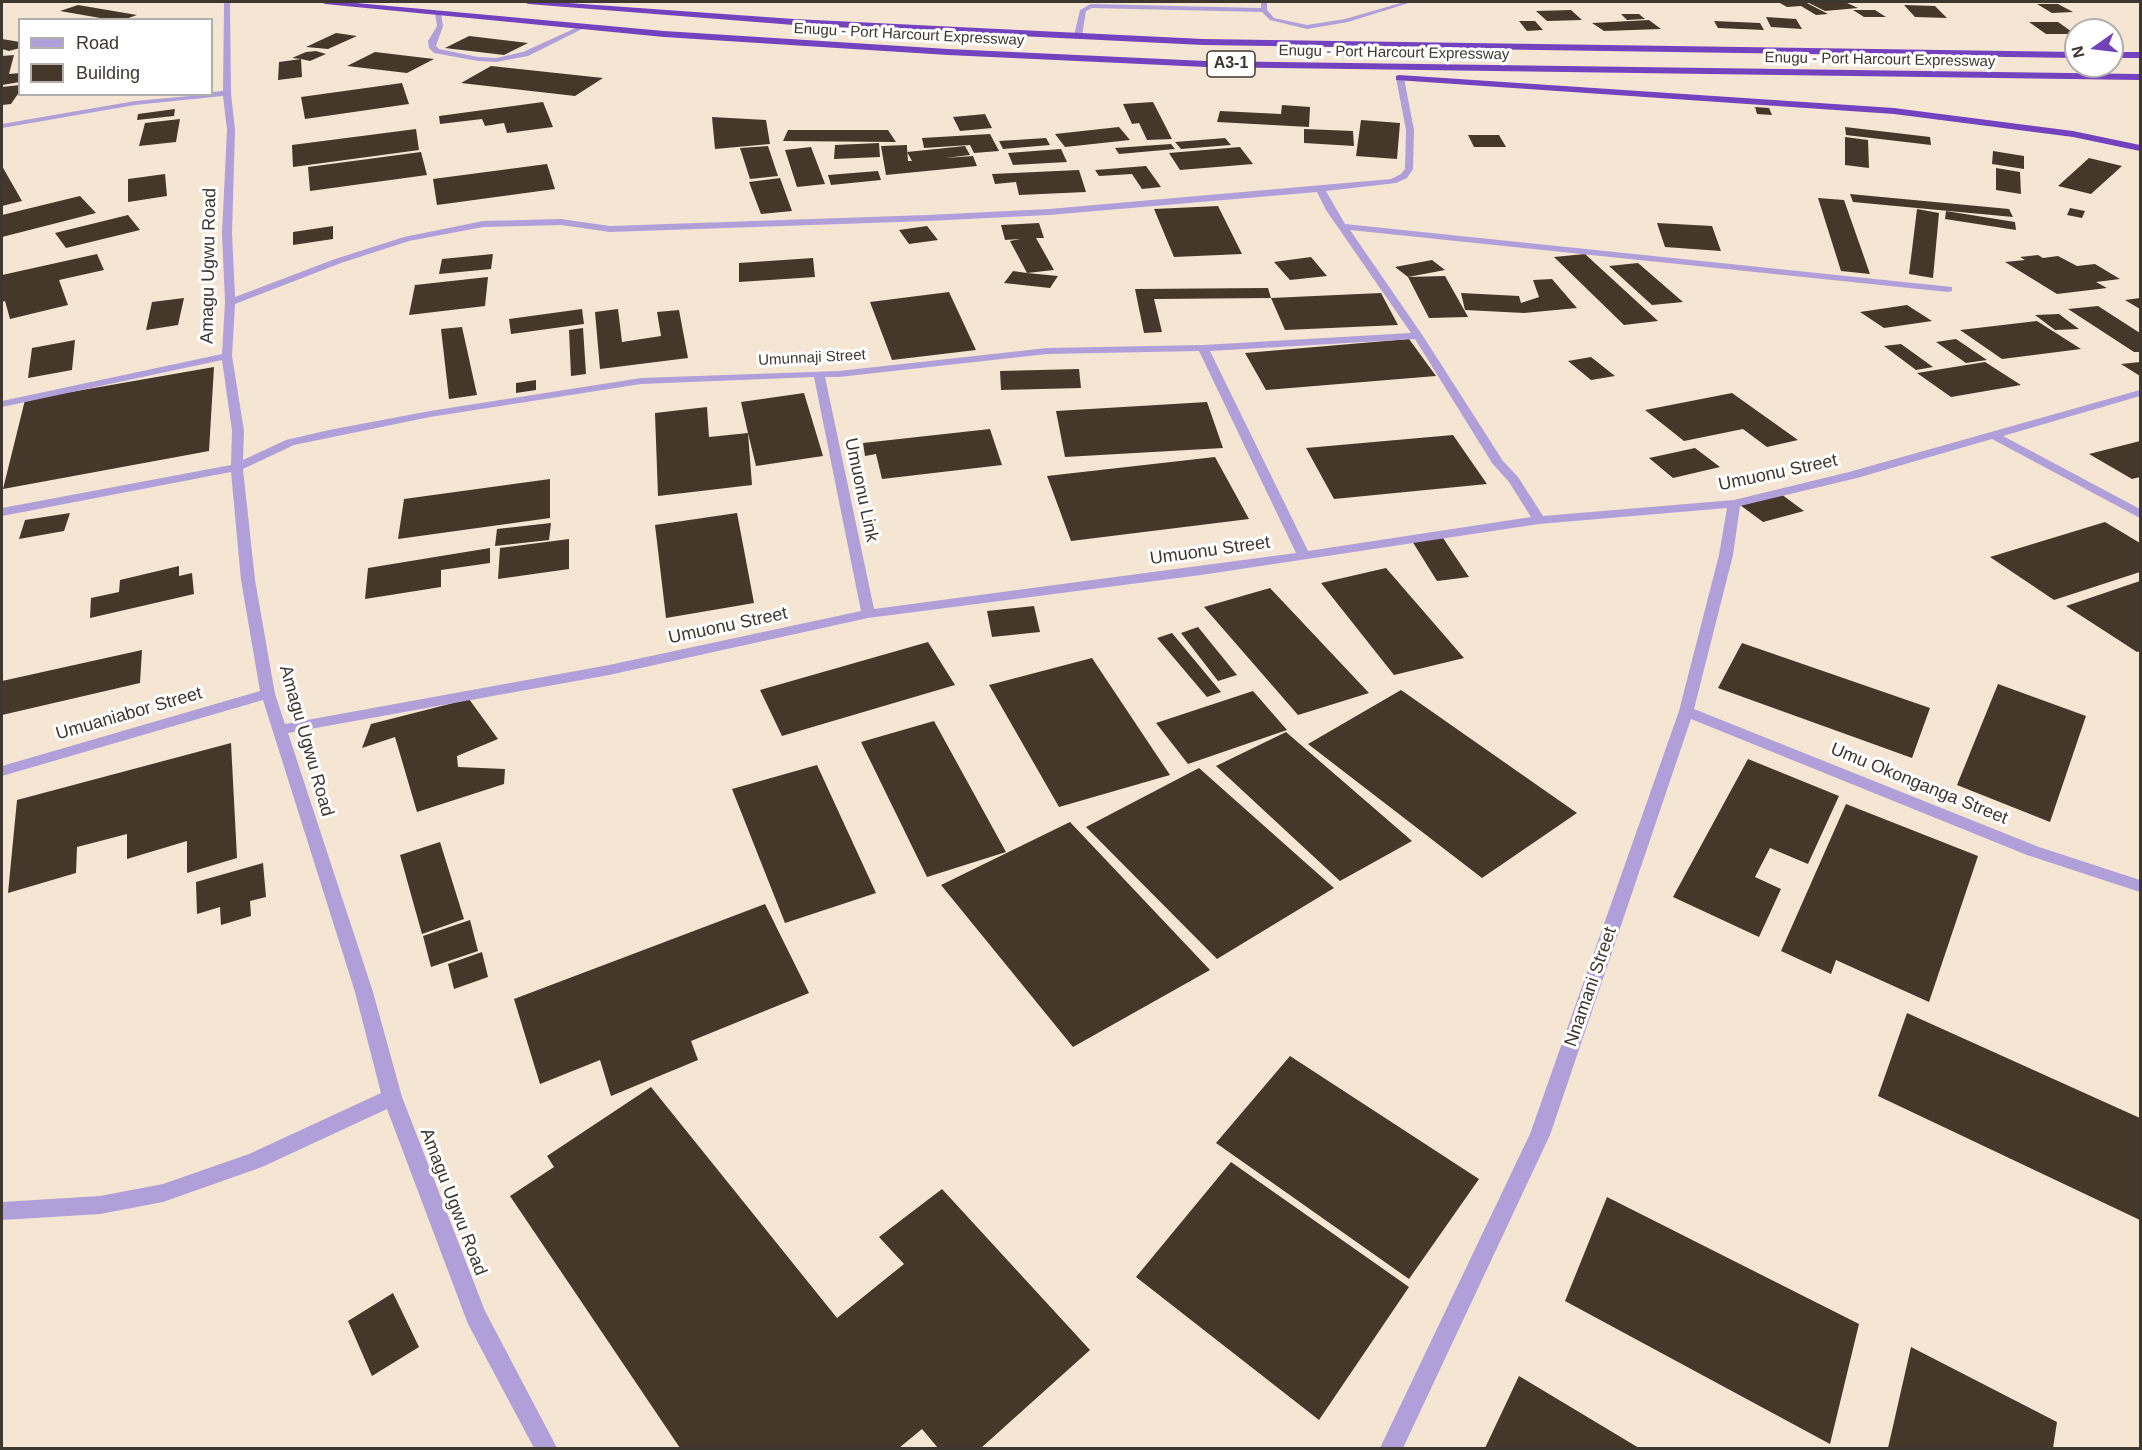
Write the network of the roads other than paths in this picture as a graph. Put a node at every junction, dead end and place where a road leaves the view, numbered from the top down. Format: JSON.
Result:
{"nodes":[{"id":1,"x":227,"y":2,"type":"edge"},
{"id":2,"x":325,"y":2,"type":"edge"},
{"id":3,"x":528,"y":2,"type":"edge"},
{"id":4,"x":1264,"y":2,"type":"edge"},
{"id":5,"x":1409,"y":2,"type":"edge"},
{"id":6,"x":1264,"y":10,"type":"junction"},
{"id":7,"x":438,"y":13,"type":"junction"},
{"id":8,"x":582,"y":27,"type":"junction"},
{"id":9,"x":1307,"y":27,"type":"junction"},
{"id":10,"x":1078,"y":36,"type":"junction"},
{"id":11,"x":1317,"y":45,"type":"junction"},
{"id":12,"x":2064,"y":55,"type":"edge"},
{"id":13,"x":2124,"y":55,"type":"edge"},
{"id":14,"x":2140,"y":55,"type":"edge"},
{"id":15,"x":1206,"y":64,"type":"junction"},
{"id":16,"x":1372,"y":77,"type":"dead end"},
{"id":17,"x":2140,"y":77,"type":"edge"},
{"id":18,"x":1395,"y":78,"type":"joint"},
{"id":19,"x":227,"y":93,"type":"junction"},
{"id":20,"x":213,"y":95,"type":"edge"},
{"id":21,"x":199,"y":96,"type":"edge"},
{"id":22,"x":2,"y":126,"type":"edge"},
{"id":23,"x":2140,"y":148,"type":"edge"},
{"id":24,"x":1320,"y":189,"type":"junction"},
{"id":25,"x":1345,"y":227,"type":"junction"},
{"id":26,"x":1948,"y":289,"type":"dead end"},
{"id":27,"x":230,"y":302,"type":"junction"},
{"id":28,"x":1418,"y":336,"type":"junction"},
{"id":29,"x":1203,"y":348,"type":"junction"},
{"id":30,"x":227,"y":356,"type":"junction"},
{"id":31,"x":819,"y":373,"type":"junction"},
{"id":32,"x":2140,"y":393,"type":"edge"},
{"id":33,"x":2,"y":404,"type":"edge"},
{"id":34,"x":1993,"y":435,"type":"junction"},
{"id":35,"x":237,"y":466,"type":"junction"},
{"id":36,"x":1734,"y":504,"type":"junction"},
{"id":37,"x":2,"y":512,"type":"edge"},
{"id":38,"x":2140,"y":514,"type":"edge"},
{"id":39,"x":1539,"y":520,"type":"junction"},
{"id":40,"x":1304,"y":556,"type":"junction"},
{"id":41,"x":868,"y":614,"type":"junction"},
{"id":42,"x":268,"y":694,"type":"junction"},
{"id":43,"x":1686,"y":711,"type":"junction"},
{"id":44,"x":279,"y":730,"type":"junction"},
{"id":45,"x":2,"y":771,"type":"edge"},
{"id":46,"x":2140,"y":886,"type":"edge"},
{"id":47,"x":392,"y":1097,"type":"junction"},
{"id":48,"x":2,"y":1211,"type":"edge"},
{"id":49,"x":546,"y":1449,"type":"edge"},
{"id":50,"x":1391,"y":1449,"type":"edge"}],
"edges":[{"from":1,"to":19,"type":"street","name":"Amagu Ugwu Road"},
{"from":2,"to":7,"type":"highway","name":"Enugu - Port Harcourt Expressway","number":"A3-1"},
{"from":3,"to":10,"type":"highway","name":"Enugu - Port Harcourt Expressway","number":"A3-1"},
{"from":4,"to":6,"type":"street"},
{"from":5,"to":9,"type":"street"},
{"from":6,"to":9,"type":"street"},
{"from":6,"to":10,"type":"street"},
{"from":7,"to":8,"type":"highway","name":"Enugu - Port Harcourt Expressway","number":"A3-1"},
{"from":7,"to":8,"type":"street"},
{"from":8,"to":15,"type":"highway","name":"Enugu - Port Harcourt Expressway","number":"A3-1"},
{"from":9,"to":11,"type":"street"},
{"from":10,"to":11,"type":"highway","name":"Enugu - Port Harcourt Expressway","number":"A3-1"},
{"from":11,"to":12,"type":"highway","name":"Enugu - Port Harcourt Expressway","number":"A3-1"},
{"from":13,"to":14,"type":"highway"},
{"from":15,"to":16,"type":"highway"},
{"from":15,"to":17,"type":"highway","name":"Enugu - Port Harcourt Expressway","number":"A3-1"},
{"from":18,"to":23,"type":"highway"},
{"from":18,"to":24,"type":"street"},
{"from":19,"to":20,"type":"street"},
{"from":19,"to":27,"type":"street","name":"Amagu Ugwu Road"},
{"from":21,"to":22,"type":"street"},
{"from":24,"to":25,"type":"street"},
{"from":24,"to":27,"type":"street"},
{"from":25,"to":26,"type":"street"},
{"from":25,"to":28,"type":"street"},
{"from":27,"to":30,"type":"street","name":"Amagu Ugwu Road"},
{"from":28,"to":29,"type":"street","name":"Umunnaji Street"},
{"from":28,"to":39,"type":"street"},
{"from":29,"to":31,"type":"street","name":"Umunnaji Street"},
{"from":29,"to":40,"type":"street"},
{"from":30,"to":33,"type":"street"},
{"from":30,"to":35,"type":"street","name":"Amagu Ugwu Road"},
{"from":31,"to":35,"type":"street","name":"Umunnaji Street"},
{"from":31,"to":41,"type":"street","name":"Umuonu Link"},
{"from":32,"to":34,"type":"street","name":"Umuonu Street"},
{"from":34,"to":36,"type":"street","name":"Umuonu Street"},
{"from":34,"to":38,"type":"street"},
{"from":35,"to":37,"type":"street","name":"Umunnaji Street"},
{"from":35,"to":42,"type":"street","name":"Amagu Ugwu Road"},
{"from":36,"to":39,"type":"street","name":"Umuonu Street"},
{"from":36,"to":43,"type":"street","name":"Nnamani Street"},
{"from":39,"to":40,"type":"street","name":"Umuonu Street"},
{"from":40,"to":41,"type":"street","name":"Umuonu Street"},
{"from":41,"to":44,"type":"street","name":"Umuonu Street"},
{"from":42,"to":44,"type":"street","name":"Amagu Ugwu Road"},
{"from":42,"to":45,"type":"street","name":"Umuaniabor Street"},
{"from":43,"to":46,"type":"street","name":"Umu Okonganga Street"},
{"from":43,"to":50,"type":"street","name":"Nnamani Street"},
{"from":44,"to":47,"type":"street","name":"Amagu Ugwu Road"},
{"from":47,"to":48,"type":"street"},
{"from":47,"to":49,"type":"street","name":"Amagu Ugwu Road"}]}
